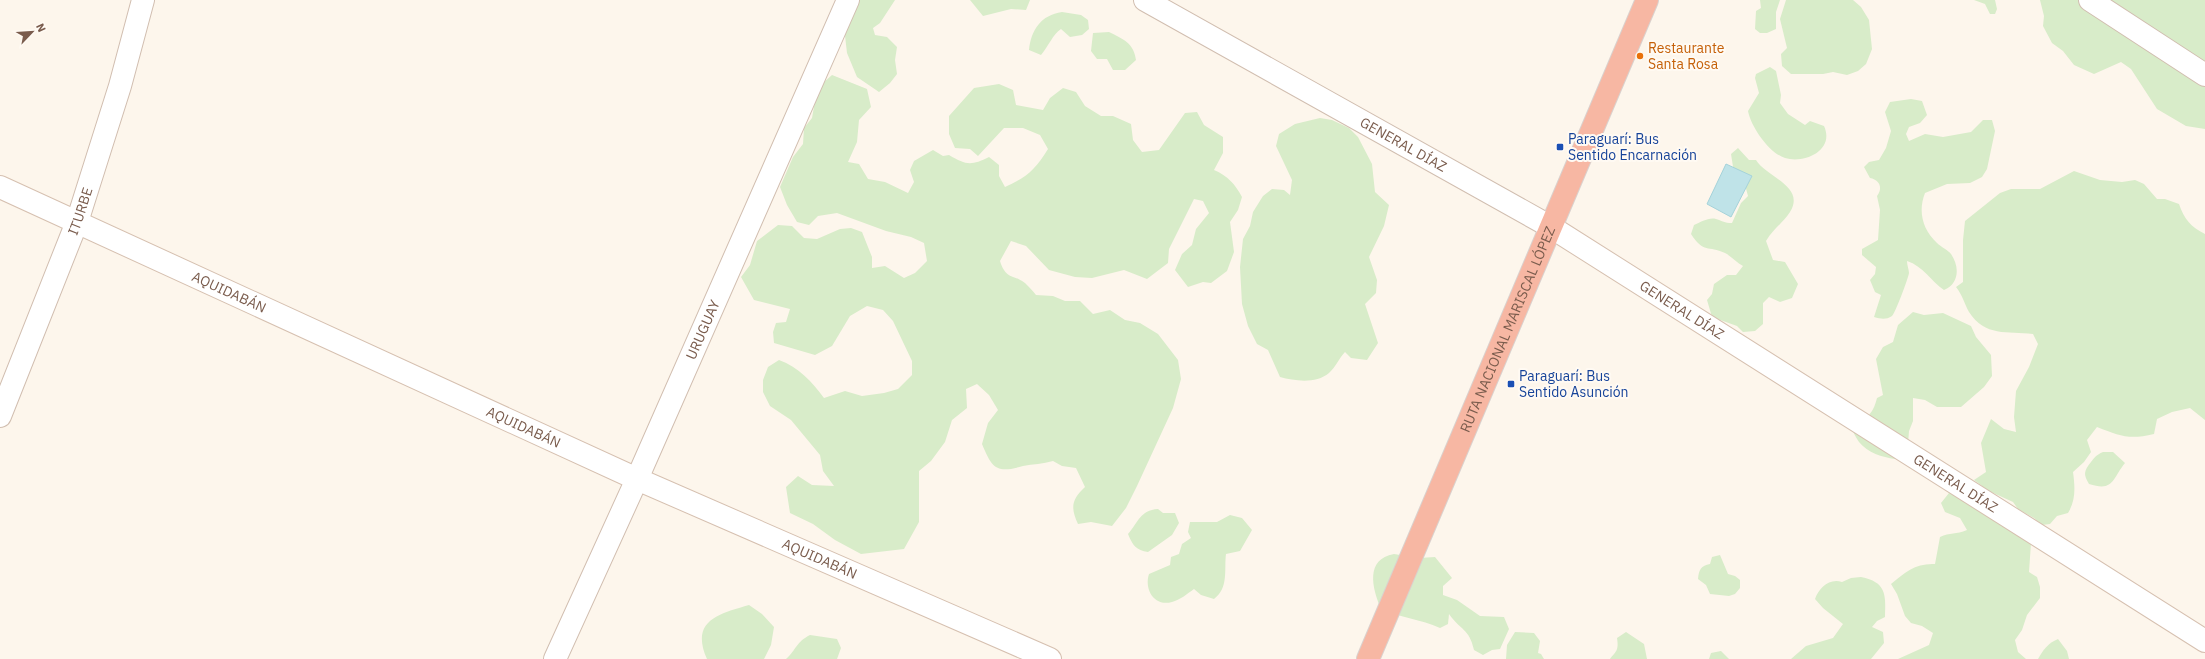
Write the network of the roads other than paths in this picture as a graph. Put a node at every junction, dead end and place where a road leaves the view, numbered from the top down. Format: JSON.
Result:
{"nodes":[{"id":1,"x":143,"y":0,"type":"edge"},
{"id":2,"x":848,"y":0,"type":"edge"},
{"id":3,"x":1145,"y":0,"type":"edge"},
{"id":4,"x":1647,"y":0,"type":"edge"},
{"id":5,"x":2090,"y":0,"type":"edge"},
{"id":6,"x":2205,"y":75,"type":"edge"},
{"id":7,"x":0,"y":188,"type":"edge"},
{"id":8,"x":77,"y":222,"type":"junction"},
{"id":9,"x":1551,"y":227,"type":"junction"},
{"id":10,"x":0,"y":416,"type":"edge"},
{"id":11,"x":637,"y":479,"type":"junction"},
{"id":12,"x":2205,"y":642,"type":"edge"},
{"id":13,"x":555,"y":659,"type":"edge"},
{"id":14,"x":1050,"y":659,"type":"edge"},
{"id":15,"x":1368,"y":659,"type":"edge"}],
"edges":[{"from":1,"to":8,"type":"street","name":"ITURBE"},
{"from":2,"to":11,"type":"street","name":"URUGUAY"},
{"from":3,"to":9,"type":"street","name":"GENERAL DÍAZ"},
{"from":4,"to":9,"type":"highway","name":"RUTA NACIONAL MARISCAL LÓPEZ"},
{"from":5,"to":6,"type":"street"},
{"from":7,"to":8,"type":"street","name":"AQUIDABÁN"},
{"from":8,"to":10,"type":"street","name":"ITURBE"},
{"from":8,"to":11,"type":"street","name":"AQUIDABÁN"},
{"from":9,"to":12,"type":"street","name":"GENERAL DÍAZ"},
{"from":9,"to":15,"type":"highway","name":"RUTA NACIONAL MARISCAL LÓPEZ"},
{"from":11,"to":13,"type":"street","name":"URUGUAY"},
{"from":11,"to":14,"type":"street","name":"AQUIDABÁN"}]}
